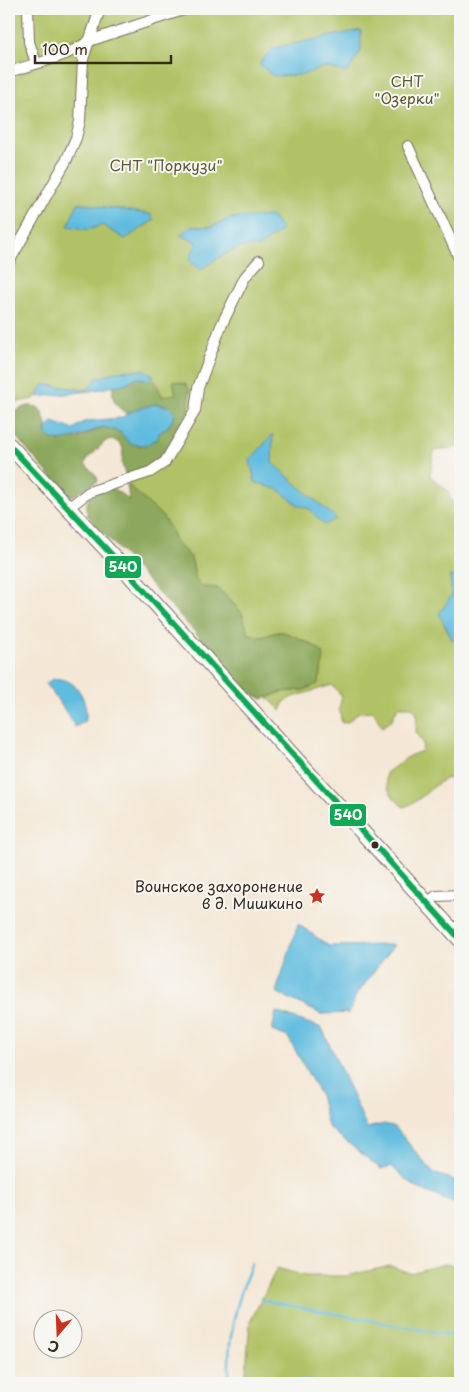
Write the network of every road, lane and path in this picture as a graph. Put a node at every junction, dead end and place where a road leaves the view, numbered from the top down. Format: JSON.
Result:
{"nodes":[{"id":1,"x":28,"y":9,"type":"edge"},
{"id":2,"x":100,"y":9,"type":"edge"},
{"id":3,"x":186,"y":9,"type":"edge"},
{"id":4,"x":89,"y":41,"type":"junction"},
{"id":5,"x":36,"y":63,"type":"junction"},
{"id":6,"x":9,"y":72,"type":"edge"},
{"id":7,"x":408,"y":146,"type":"dead end"},
{"id":8,"x":460,"y":260,"type":"edge"},
{"id":9,"x":259,"y":261,"type":"dead end"},
{"id":10,"x":9,"y":262,"type":"edge"},
{"id":11,"x":9,"y":445,"type":"edge"},
{"id":12,"x":68,"y":508,"type":"junction"},
{"id":13,"x":460,"y":895,"type":"edge"},
{"id":14,"x":428,"y":903,"type":"junction"},
{"id":15,"x":460,"y":939,"type":"edge"}],
"edges":[{"from":1,"to":5,"type":"street"},
{"from":2,"to":4,"type":"street"},
{"from":3,"to":4,"type":"street"},
{"from":4,"to":5,"type":"street"},
{"from":4,"to":10,"type":"street"},
{"from":5,"to":6,"type":"street"},
{"from":7,"to":8,"type":"street"},
{"from":9,"to":12,"type":"street"},
{"from":11,"to":12,"type":"main road"},
{"from":12,"to":14,"type":"main road"},
{"from":13,"to":14,"type":"street"},
{"from":14,"to":15,"type":"main road"}]}
